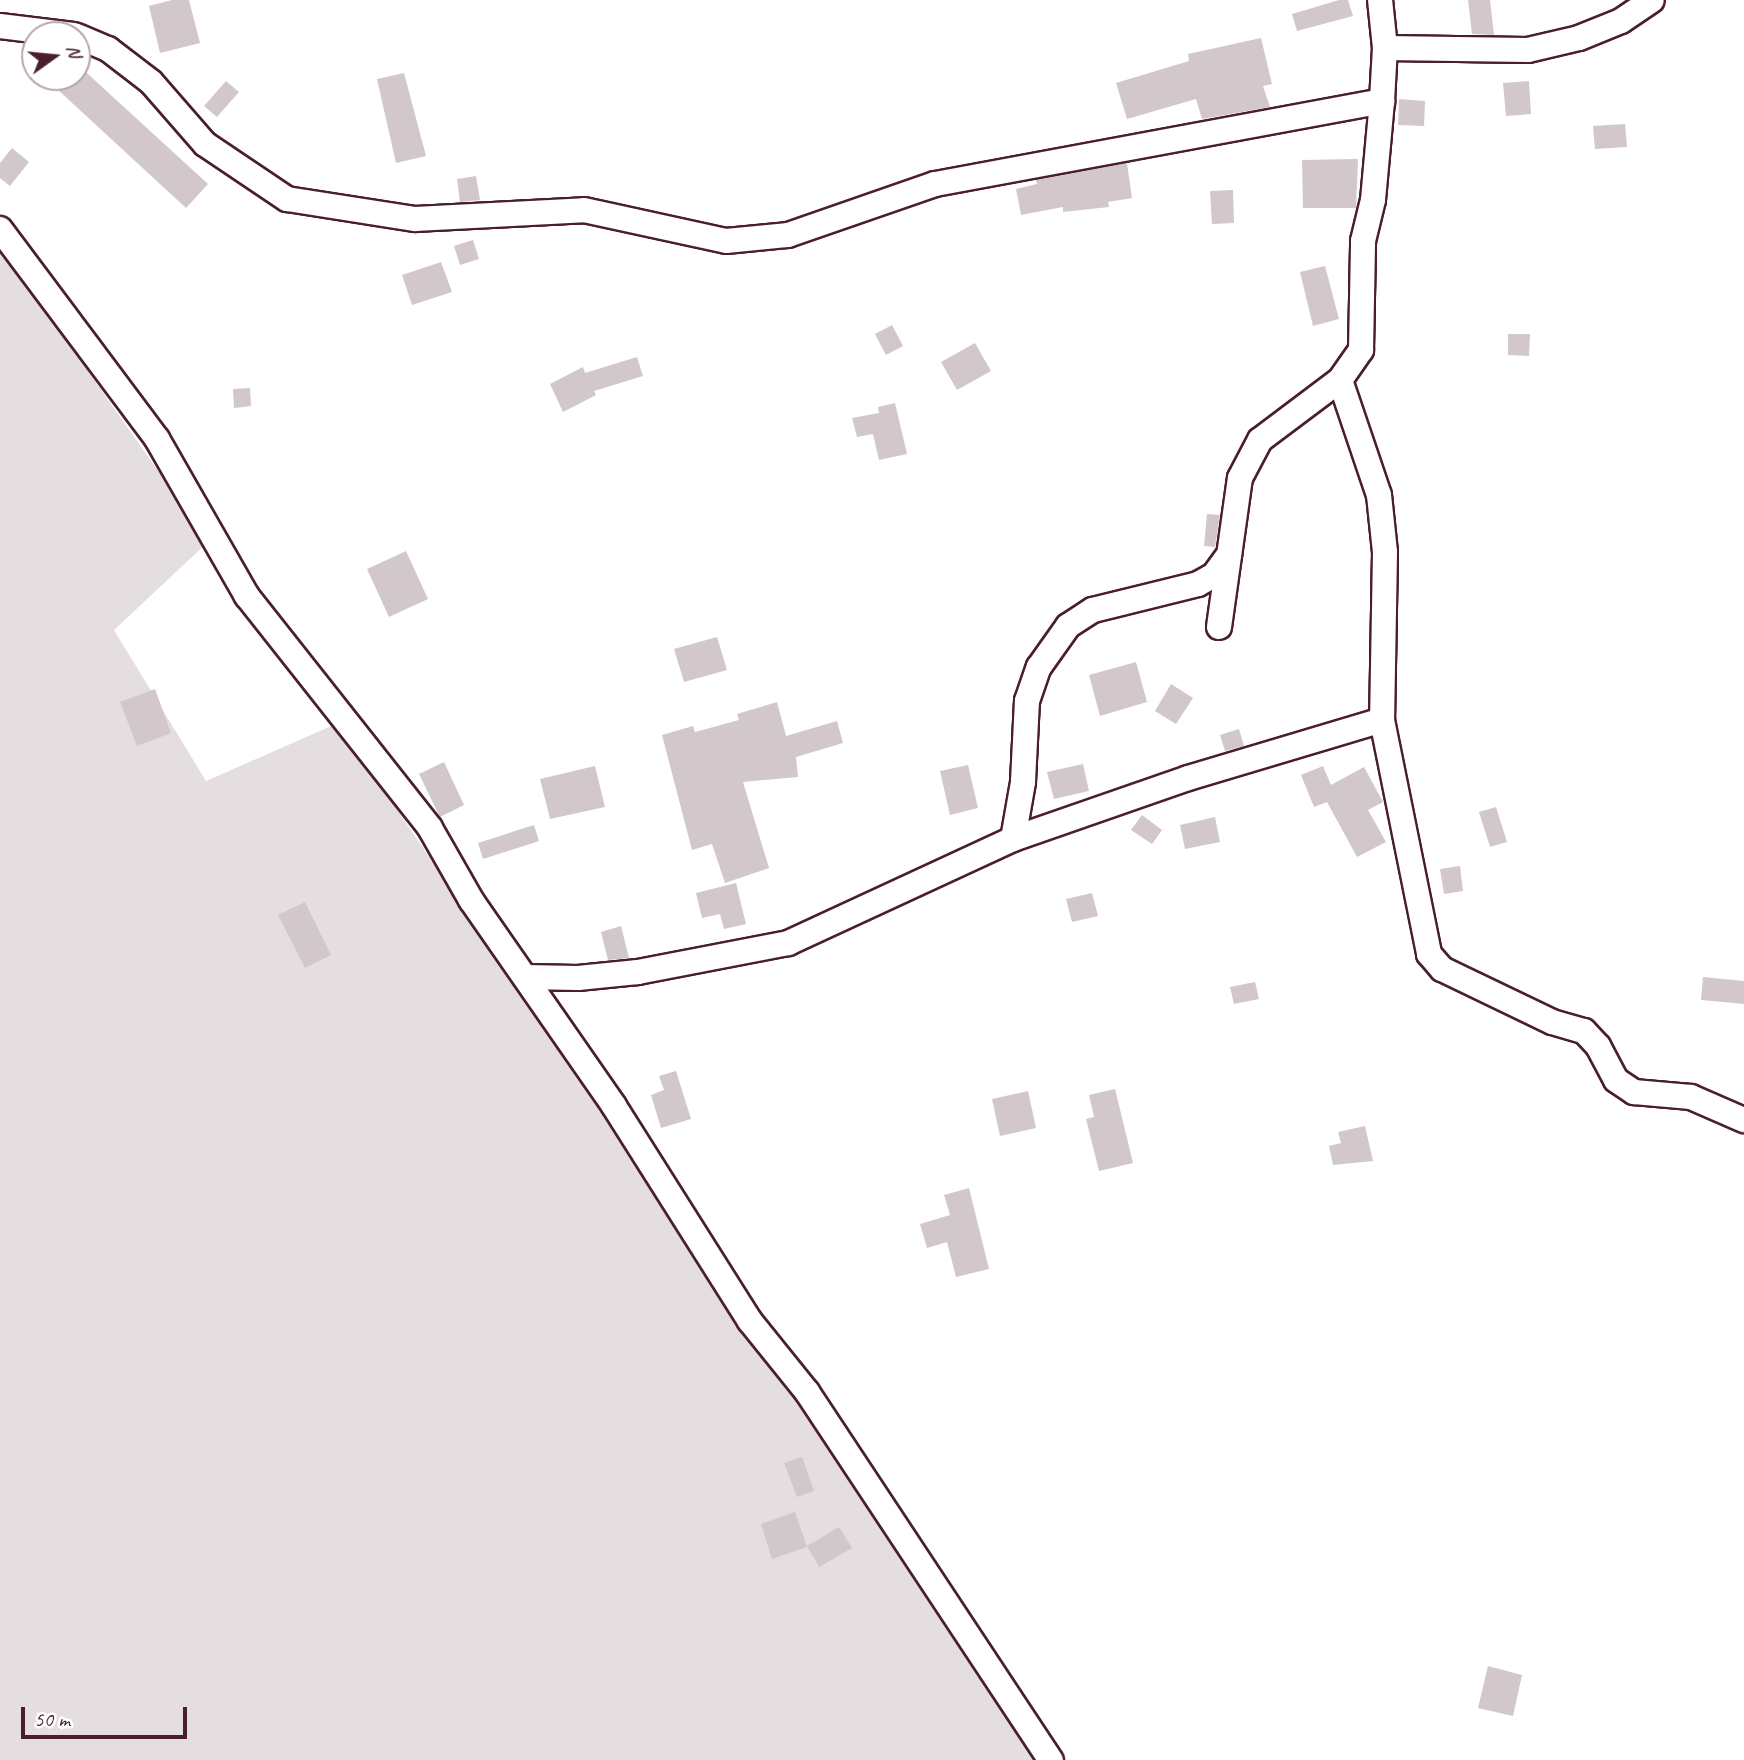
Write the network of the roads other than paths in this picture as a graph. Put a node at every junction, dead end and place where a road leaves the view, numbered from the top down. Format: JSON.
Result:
{"nodes":[{"id":1,"x":1380,"y":0,"type":"edge"},
{"id":2,"x":1652,"y":0,"type":"edge"},
{"id":3,"x":0,"y":26,"type":"edge"},
{"id":4,"x":21,"y":29,"type":"edge"},
{"id":5,"x":91,"y":42,"type":"edge"},
{"id":6,"x":1385,"y":48,"type":"junction"},
{"id":7,"x":1382,"y":102,"type":"junction"},
{"id":8,"x":0,"y":229,"type":"edge"},
{"id":9,"x":1340,"y":380,"type":"junction"},
{"id":10,"x":1231,"y":550,"type":"junction"},
{"id":11,"x":1219,"y":627,"type":"dead end"},
{"id":12,"x":1382,"y":720,"type":"junction"},
{"id":13,"x":1013,"y":839,"type":"junction"},
{"id":14,"x":525,"y":977,"type":"junction"},
{"id":15,"x":1744,"y":1120,"type":"edge"},
{"id":16,"x":1051,"y":1760,"type":"edge"}],
"edges":[{"from":1,"to":6,"type":"street"},
{"from":2,"to":6,"type":"street"},
{"from":3,"to":4,"type":"street"},
{"from":5,"to":7,"type":"street"},
{"from":6,"to":7,"type":"street"},
{"from":7,"to":9,"type":"street"},
{"from":8,"to":14,"type":"street"},
{"from":9,"to":10,"type":"street"},
{"from":9,"to":12,"type":"street"},
{"from":10,"to":11,"type":"street"},
{"from":10,"to":13,"type":"street"},
{"from":12,"to":13,"type":"street"},
{"from":12,"to":15,"type":"street"},
{"from":13,"to":14,"type":"street"},
{"from":14,"to":16,"type":"street"}]}
